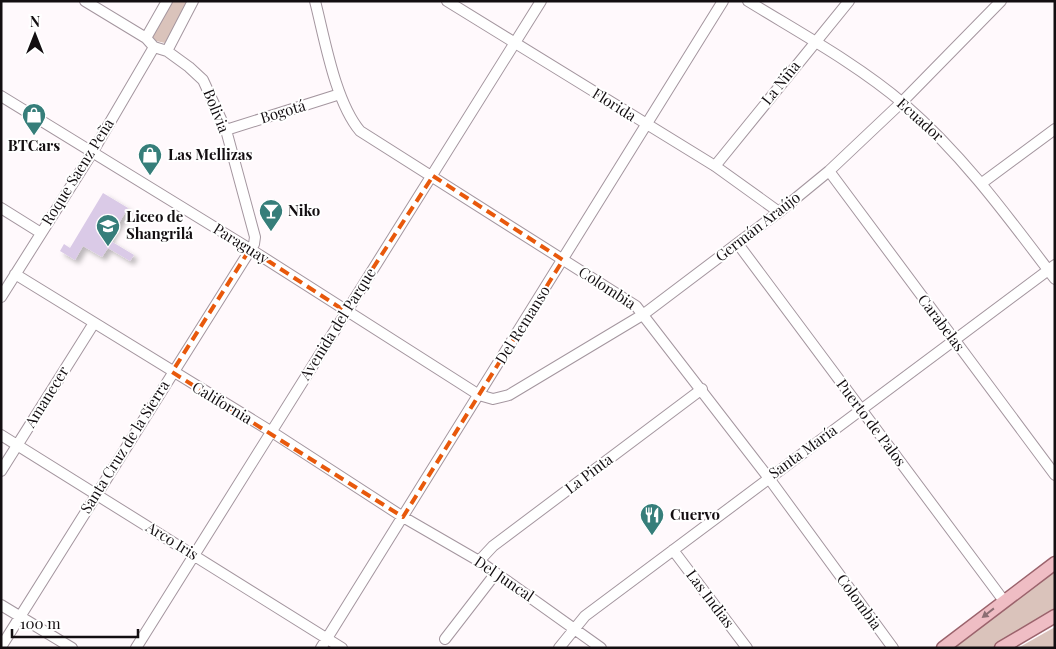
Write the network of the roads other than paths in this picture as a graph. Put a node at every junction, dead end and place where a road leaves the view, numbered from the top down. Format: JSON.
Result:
{"nodes":[{"id":1,"x":85,"y":1,"type":"edge"},
{"id":2,"x":167,"y":1,"type":"edge"},
{"id":3,"x":193,"y":1,"type":"edge"},
{"id":4,"x":315,"y":1,"type":"edge"},
{"id":5,"x":447,"y":1,"type":"edge"},
{"id":6,"x":541,"y":1,"type":"edge"},
{"id":7,"x":723,"y":1,"type":"edge"},
{"id":8,"x":748,"y":1,"type":"edge"},
{"id":9,"x":848,"y":1,"type":"edge"},
{"id":10,"x":1001,"y":1,"type":"edge"},
{"id":11,"x":146,"y":38,"type":"junction"},
{"id":12,"x":515,"y":42,"type":"junction"},
{"id":13,"x":814,"y":42,"type":"junction"},
{"id":14,"x":154,"y":47,"type":"junction"},
{"id":15,"x":167,"y":51,"type":"junction"},
{"id":16,"x":340,"y":94,"type":"junction"},
{"id":17,"x":1,"y":96,"type":"edge"},
{"id":18,"x":902,"y":102,"type":"junction"},
{"id":19,"x":646,"y":125,"type":"junction"},
{"id":20,"x":1055,"y":129,"type":"edge"},
{"id":21,"x":226,"y":130,"type":"junction"},
{"id":22,"x":92,"y":153,"type":"junction"},
{"id":23,"x":715,"y":166,"type":"junction"},
{"id":24,"x":828,"y":170,"type":"junction"},
{"id":25,"x":432,"y":176,"type":"junction"},
{"id":26,"x":982,"y":184,"type":"junction"},
{"id":27,"x":1,"y":208,"type":"edge"},
{"id":28,"x":779,"y":212,"type":"junction"},
{"id":29,"x":41,"y":233,"type":"junction"},
{"id":30,"x":738,"y":244,"type":"junction"},
{"id":31,"x":250,"y":249,"type":"junction"},
{"id":32,"x":563,"y":260,"type":"junction"},
{"id":33,"x":1051,"y":267,"type":"edge"},
{"id":34,"x":15,"y":274,"type":"junction"},
{"id":35,"x":1055,"y":279,"type":"edge"},
{"id":36,"x":1,"y":297,"type":"edge"},
{"id":37,"x":345,"y":311,"type":"junction"},
{"id":38,"x":644,"y":314,"type":"junction"},
{"id":39,"x":94,"y":323,"type":"junction"},
{"id":40,"x":955,"y":341,"type":"junction"},
{"id":41,"x":172,"y":372,"type":"junction"},
{"id":42,"x":702,"y":389,"type":"junction"},
{"id":43,"x":479,"y":395,"type":"junction"},
{"id":44,"x":861,"y":410,"type":"junction"},
{"id":45,"x":272,"y":432,"type":"junction"},
{"id":46,"x":1,"y":435,"type":"edge"},
{"id":47,"x":17,"y":445,"type":"junction"},
{"id":48,"x":1,"y":470,"type":"edge"},
{"id":49,"x":1055,"y":475,"type":"edge"},
{"id":50,"x":768,"y":477,"type":"junction"},
{"id":51,"x":95,"y":493,"type":"junction"},
{"id":52,"x":403,"y":517,"type":"junction"},
{"id":53,"x":673,"y":550,"type":"junction"},
{"id":54,"x":194,"y":555,"type":"junction"},
{"id":55,"x":478,"y":561,"type":"junction"},
{"id":56,"x":1053,"y":565,"type":"edge"},
{"id":57,"x":496,"y":573,"type":"junction"},
{"id":58,"x":1004,"y":601,"type":"junction"},
{"id":59,"x":1,"y":605,"type":"edge"},
{"id":60,"x":20,"y":616,"type":"junction"},
{"id":61,"x":1055,"y":616,"type":"edge"},
{"id":62,"x":574,"y":627,"type":"junction"},
{"id":63,"x":327,"y":638,"type":"junction"},
{"id":64,"x":445,"y":639,"type":"dead end"},
{"id":65,"x":1,"y":647,"type":"edge"},
{"id":66,"x":72,"y":648,"type":"edge"},
{"id":67,"x":136,"y":648,"type":"edge"},
{"id":68,"x":321,"y":648,"type":"edge"},
{"id":69,"x":342,"y":648,"type":"edge"},
{"id":70,"x":559,"y":648,"type":"edge"},
{"id":71,"x":601,"y":648,"type":"edge"},
{"id":72,"x":747,"y":648,"type":"edge"},
{"id":73,"x":893,"y":648,"type":"edge"},
{"id":74,"x":943,"y":648,"type":"edge"},
{"id":75,"x":1001,"y":648,"type":"edge"}],
"edges":[{"from":1,"to":11,"type":"street"},
{"from":2,"to":11,"type":"street"},
{"from":3,"to":15,"type":"street"},
{"from":4,"to":16,"type":"street","name":"Colombia"},
{"from":5,"to":12,"type":"street","name":"Florida"},
{"from":6,"to":12,"type":"street","name":"Avenida del Parque"},
{"from":7,"to":19,"type":"street","name":"Del Remanso"},
{"from":8,"to":13,"type":"street","name":"Ecuador"},
{"from":9,"to":13,"type":"street","name":"La Niña"},
{"from":10,"to":18,"type":"street","name":"Germán Araújo"},
{"from":11,"to":14,"type":"street"},
{"from":12,"to":19,"type":"street","name":"Florida"},
{"from":12,"to":25,"type":"street","name":"Avenida del Parque"},
{"from":13,"to":18,"type":"street","name":"Ecuador"},
{"from":13,"to":23,"type":"street","name":"La Niña"},
{"from":14,"to":15,"type":"street","name":"Bolivia"},
{"from":14,"to":22,"type":"street","name":"Roque Saenz Peña"},
{"from":15,"to":21,"type":"street","name":"Bolivia"},
{"from":16,"to":21,"type":"street","name":"Bogotá"},
{"from":16,"to":25,"type":"street","name":"Colombia"},
{"from":17,"to":22,"type":"street","name":"Paraguay"},
{"from":18,"to":24,"type":"street","name":"Germán Araújo"},
{"from":18,"to":26,"type":"street","name":"Ecuador"},
{"from":19,"to":23,"type":"street","name":"Florida"},
{"from":19,"to":32,"type":"street","name":"Del Remanso"},
{"from":20,"to":26,"type":"street"},
{"from":21,"to":31,"type":"street","name":"Bolivia"},
{"from":22,"to":29,"type":"street","name":"Roque Saenz Peña"},
{"from":22,"to":31,"type":"street","name":"Paraguay"},
{"from":23,"to":28,"type":"street","name":"Florida"},
{"from":24,"to":28,"type":"street","name":"Germán Araújo"},
{"from":24,"to":40,"type":"street","name":"Carabelas"},
{"from":25,"to":32,"type":"street","name":"Colombia"},
{"from":25,"to":37,"type":"street","name":"Avenida del Parque"},
{"from":26,"to":33,"type":"street","name":"Ecuador"},
{"from":27,"to":29,"type":"street"},
{"from":28,"to":30,"type":"street","name":"Germán Araújo"},
{"from":29,"to":34,"type":"street","name":"Roque Saenz Peña"},
{"from":30,"to":38,"type":"street","name":"Germán Araújo"},
{"from":30,"to":44,"type":"street","name":"Puerto de Palos"},
{"from":31,"to":37,"type":"street","name":"Paraguay"},
{"from":31,"to":41,"type":"street","name":"Santa Cruz de la Sierra"},
{"from":32,"to":38,"type":"street","name":"Colombia"},
{"from":32,"to":43,"type":"street","name":"Del Remanso"},
{"from":33,"to":35,"type":"street","name":"Ecuador"},
{"from":33,"to":40,"type":"street","name":"Santa María"},
{"from":34,"to":36,"type":"street","name":"Roque Saenz Peña"},
{"from":34,"to":39,"type":"street","name":"California"},
{"from":37,"to":43,"type":"street","name":"Paraguay"},
{"from":37,"to":45,"type":"street","name":"Avenida del Parque"},
{"from":38,"to":42,"type":"street","name":"Colombia"},
{"from":38,"to":43,"type":"street","name":"Germán Araújo"},
{"from":39,"to":41,"type":"street","name":"California"},
{"from":39,"to":47,"type":"street","name":"Amanecer"},
{"from":40,"to":44,"type":"street","name":"Santa María"},
{"from":40,"to":49,"type":"street","name":"Carabelas"},
{"from":41,"to":45,"type":"street","name":"California"},
{"from":41,"to":51,"type":"street","name":"Santa Cruz de la Sierra"},
{"from":42,"to":50,"type":"street","name":"Colombia"},
{"from":42,"to":55,"type":"street","name":"La Pinta"},
{"from":43,"to":52,"type":"street","name":"Del Remanso"},
{"from":44,"to":50,"type":"street","name":"Santa María"},
{"from":44,"to":58,"type":"street","name":"Puerto de Palos"},
{"from":45,"to":52,"type":"street","name":"California"},
{"from":45,"to":54,"type":"street","name":"Avenida del Parque"},
{"from":46,"to":47,"type":"street","name":"Arco Iris"},
{"from":47,"to":48,"type":"street","name":"Amanecer"},
{"from":47,"to":51,"type":"street","name":"Arco Iris"},
{"from":50,"to":53,"type":"street","name":"Santa María"},
{"from":50,"to":73,"type":"street","name":"Colombia"},
{"from":51,"to":54,"type":"street","name":"Arco Iris"},
{"from":51,"to":60,"type":"street","name":"Santa Cruz de la Sierra"},
{"from":52,"to":55,"type":"street","name":"Del Juncal"},
{"from":52,"to":63,"type":"street","name":"Del Remanso"},
{"from":53,"to":62,"type":"street","name":"Santa María"},
{"from":53,"to":72,"type":"street","name":"Las Indias"},
{"from":54,"to":63,"type":"street","name":"Arco Iris"},
{"from":54,"to":67,"type":"street","name":"Avenida del Parque"},
{"from":55,"to":57,"type":"street","name":"Del Juncal"},
{"from":56,"to":58,"type":"main road"},
{"from":57,"to":62,"type":"street","name":"Del Juncal"},
{"from":57,"to":64,"type":"street"},
{"from":58,"to":74,"type":"main road","one_way":true},
{"from":59,"to":60,"type":"street"},
{"from":60,"to":65,"type":"street","name":"Santa Cruz de la Sierra"},
{"from":60,"to":66,"type":"street"},
{"from":61,"to":75,"type":"main road"},
{"from":62,"to":70,"type":"street","name":"Santa María"},
{"from":62,"to":71,"type":"street","name":"Del Juncal"},
{"from":63,"to":68,"type":"street","name":"Del Remanso"},
{"from":63,"to":69,"type":"street","name":"Arco Iris"}]}
